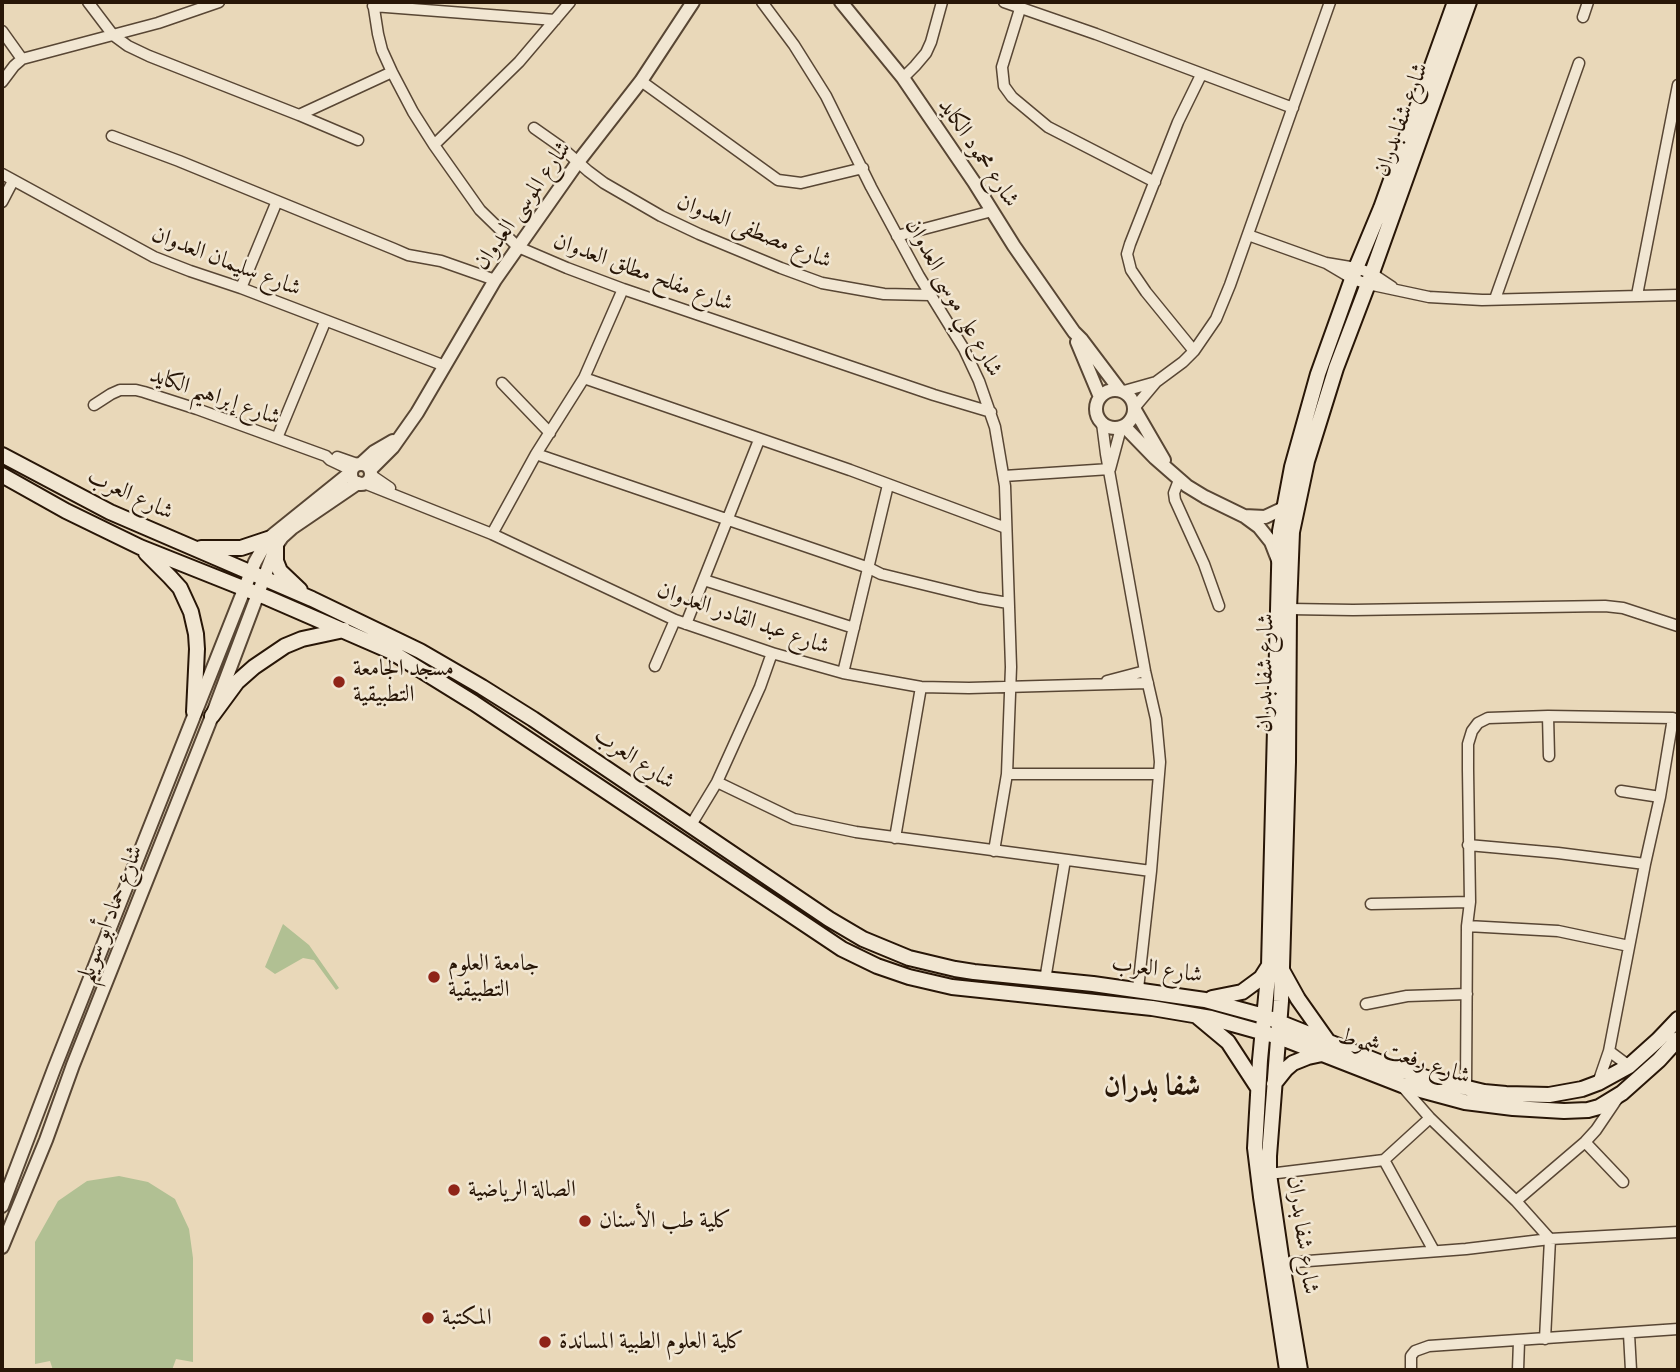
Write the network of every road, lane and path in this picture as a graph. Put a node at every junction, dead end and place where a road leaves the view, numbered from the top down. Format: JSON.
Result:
{"nodes":[{"id":1,"x":88,"y":2,"type":"edge"},
{"id":2,"x":219,"y":2,"type":"edge"},
{"id":3,"x":570,"y":2,"type":"edge"},
{"id":4,"x":693,"y":2,"type":"edge"},
{"id":5,"x":762,"y":2,"type":"edge"},
{"id":6,"x":841,"y":2,"type":"edge"},
{"id":7,"x":942,"y":2,"type":"edge"},
{"id":8,"x":1004,"y":2,"type":"edge"},
{"id":9,"x":1330,"y":2,"type":"edge"},
{"id":10,"x":1455,"y":2,"type":"edge"},
{"id":11,"x":1469,"y":2,"type":"edge"},
{"id":12,"x":1588,"y":2,"type":"edge"},
{"id":13,"x":373,"y":4,"type":"edge"},
{"id":14,"x":1020,"y":9,"type":"junction"},
{"id":15,"x":1583,"y":17,"type":"dead end"},
{"id":16,"x":555,"y":20,"type":"junction"},
{"id":17,"x":2,"y":31,"type":"edge"},
{"id":18,"x":113,"y":35,"type":"junction"},
{"id":19,"x":22,"y":59,"type":"junction"},
{"id":20,"x":1578,"y":63,"type":"dead end"},
{"id":21,"x":392,"y":72,"type":"junction"},
{"id":22,"x":1201,"y":75,"type":"junction"},
{"id":23,"x":903,"y":78,"type":"junction"},
{"id":24,"x":641,"y":81,"type":"junction"},
{"id":25,"x":2,"y":82,"type":"edge"},
{"id":26,"x":1678,"y":85,"type":"edge"},
{"id":27,"x":1293,"y":108,"type":"junction"},
{"id":28,"x":299,"y":115,"type":"junction"},
{"id":29,"x":534,"y":128,"type":"dead end"},
{"id":30,"x":112,"y":136,"type":"dead end"},
{"id":31,"x":358,"y":140,"type":"dead end"},
{"id":32,"x":434,"y":145,"type":"junction"},
{"id":33,"x":578,"y":162,"type":"junction"},
{"id":34,"x":863,"y":168,"type":"junction"},
{"id":35,"x":2,"y":174,"type":"edge"},
{"id":36,"x":13,"y":181,"type":"junction"},
{"id":37,"x":1155,"y":183,"type":"junction"},
{"id":38,"x":277,"y":201,"type":"junction"},
{"id":39,"x":2,"y":202,"type":"edge"},
{"id":40,"x":992,"y":211,"type":"junction"},
{"id":41,"x":1248,"y":235,"type":"junction"},
{"id":42,"x":897,"y":236,"type":"junction"},
{"id":43,"x":518,"y":247,"type":"junction"},
{"id":44,"x":1354,"y":273,"type":"junction"},
{"id":45,"x":1369,"y":278,"type":"junction"},
{"id":46,"x":495,"y":280,"type":"junction"},
{"id":47,"x":241,"y":288,"type":"junction"},
{"id":48,"x":623,"y":289,"type":"junction"},
{"id":49,"x":930,"y":295,"type":"junction"},
{"id":50,"x":1637,"y":295,"type":"junction"},
{"id":51,"x":1678,"y":295,"type":"edge"},
{"id":52,"x":1495,"y":299,"type":"junction"},
{"id":53,"x":325,"y":321,"type":"junction"},
{"id":54,"x":1074,"y":332,"type":"junction"},
{"id":55,"x":1194,"y":351,"type":"junction"},
{"id":56,"x":444,"y":366,"type":"junction"},
{"id":57,"x":584,"y":377,"type":"junction"},
{"id":58,"x":1156,"y":382,"type":"junction"},
{"id":59,"x":502,"y":383,"type":"dead end"},
{"id":60,"x":1121,"y":390,"type":"junction"},
{"id":61,"x":1100,"y":397,"type":"junction"},
{"id":62,"x":94,"y":405,"type":"dead end"},
{"id":63,"x":1135,"y":408,"type":"junction"},
{"id":64,"x":991,"y":412,"type":"junction"},
{"id":65,"x":1102,"y":423,"type":"junction"},
{"id":66,"x":1122,"y":427,"type":"junction"},
{"id":67,"x":550,"y":433,"type":"junction"},
{"id":68,"x":276,"y":438,"type":"junction"},
{"id":69,"x":759,"y":440,"type":"junction"},
{"id":70,"x":537,"y":454,"type":"junction"},
{"id":71,"x":2,"y":455,"type":"edge"},
{"id":72,"x":1110,"y":469,"type":"junction"},
{"id":73,"x":360,"y":473,"type":"junction"},
{"id":74,"x":2,"y":475,"type":"edge"},
{"id":75,"x":1004,"y":476,"type":"junction"},
{"id":76,"x":1175,"y":476,"type":"junction"},
{"id":77,"x":888,"y":485,"type":"junction"},
{"id":78,"x":1284,"y":508,"type":"junction"},
{"id":79,"x":1244,"y":516,"type":"junction"},
{"id":80,"x":728,"y":519,"type":"junction"},
{"id":81,"x":1006,"y":528,"type":"junction"},
{"id":82,"x":492,"y":534,"type":"junction"},
{"id":83,"x":272,"y":542,"type":"junction"},
{"id":84,"x":140,"y":547,"type":"junction"},
{"id":85,"x":193,"y":548,"type":"junction"},
{"id":86,"x":1278,"y":560,"type":"junction"},
{"id":87,"x":869,"y":568,"type":"junction"},
{"id":88,"x":257,"y":576,"type":"junction"},
{"id":89,"x":704,"y":580,"type":"junction"},
{"id":90,"x":243,"y":589,"type":"junction"},
{"id":91,"x":258,"y":595,"type":"junction"},
{"id":92,"x":312,"y":599,"type":"junction"},
{"id":93,"x":1009,"y":603,"type":"junction"},
{"id":94,"x":1219,"y":607,"type":"dead end"},
{"id":95,"x":1289,"y":609,"type":"junction"},
{"id":96,"x":675,"y":620,"type":"junction"},
{"id":97,"x":686,"y":624,"type":"junction"},
{"id":98,"x":1678,"y":626,"type":"edge"},
{"id":99,"x":854,"y":628,"type":"junction"},
{"id":100,"x":344,"y":630,"type":"junction"},
{"id":101,"x":772,"y":653,"type":"junction"},
{"id":102,"x":655,"y":666,"type":"dead end"},
{"id":103,"x":1145,"y":671,"type":"junction"},
{"id":104,"x":843,"y":673,"type":"junction"},
{"id":105,"x":1147,"y":683,"type":"junction"},
{"id":106,"x":1097,"y":684,"type":"junction"},
{"id":107,"x":921,"y":687,"type":"junction"},
{"id":108,"x":1011,"y":687,"type":"junction"},
{"id":109,"x":194,"y":712,"type":"junction"},
{"id":110,"x":212,"y":716,"type":"junction"},
{"id":111,"x":1548,"y":716,"type":"junction"},
{"id":112,"x":1675,"y":718,"type":"edge"},
{"id":113,"x":1549,"y":756,"type":"dead end"},
{"id":114,"x":1007,"y":774,"type":"junction"},
{"id":115,"x":1159,"y":774,"type":"junction"},
{"id":116,"x":717,"y":782,"type":"junction"},
{"id":117,"x":1621,"y":791,"type":"dead end"},
{"id":118,"x":1660,"y":797,"type":"junction"},
{"id":119,"x":691,"y":825,"type":"junction"},
{"id":120,"x":895,"y":838,"type":"junction"},
{"id":121,"x":1468,"y":845,"type":"junction"},
{"id":122,"x":994,"y":851,"type":"junction"},
{"id":123,"x":1065,"y":860,"type":"junction"},
{"id":124,"x":1645,"y":864,"type":"junction"},
{"id":125,"x":1151,"y":871,"type":"junction"},
{"id":126,"x":1470,"y":902,"type":"junction"},
{"id":127,"x":1371,"y":904,"type":"dead end"},
{"id":128,"x":1467,"y":926,"type":"junction"},
{"id":129,"x":1629,"y":946,"type":"junction"},
{"id":130,"x":1275,"y":968,"type":"junction"},
{"id":131,"x":1045,"y":980,"type":"junction"},
{"id":132,"x":1138,"y":989,"type":"junction"},
{"id":133,"x":1467,"y":994,"type":"junction"},
{"id":134,"x":1205,"y":1000,"type":"junction"},
{"id":135,"x":1366,"y":1004,"type":"dead end"},
{"id":136,"x":1194,"y":1014,"type":"junction"},
{"id":137,"x":1264,"y":1016,"type":"junction"},
{"id":138,"x":1678,"y":1019,"type":"edge"},
{"id":139,"x":1280,"y":1022,"type":"junction"},
{"id":140,"x":1262,"y":1032,"type":"junction"},
{"id":141,"x":1279,"y":1037,"type":"junction"},
{"id":142,"x":1678,"y":1040,"type":"edge"},
{"id":143,"x":1325,"y":1048,"type":"junction"},
{"id":144,"x":1609,"y":1051,"type":"junction"},
{"id":145,"x":1629,"y":1066,"type":"junction"},
{"id":146,"x":1598,"y":1083,"type":"junction"},
{"id":147,"x":1274,"y":1085,"type":"junction"},
{"id":148,"x":1402,"y":1085,"type":"junction"},
{"id":149,"x":1258,"y":1088,"type":"junction"},
{"id":150,"x":1466,"y":1088,"type":"junction"},
{"id":151,"x":1622,"y":1093,"type":"junction"},
{"id":152,"x":1588,"y":1110,"type":"junction"},
{"id":153,"x":1430,"y":1118,"type":"junction"},
{"id":154,"x":1596,"y":1130,"type":"junction"},
{"id":155,"x":1585,"y":1142,"type":"junction"},
{"id":156,"x":1384,"y":1160,"type":"junction"},
{"id":157,"x":1269,"y":1174,"type":"junction"},
{"id":158,"x":1623,"y":1182,"type":"dead end"},
{"id":159,"x":1516,"y":1201,"type":"junction"},
{"id":160,"x":2,"y":1206,"type":"edge"},
{"id":161,"x":1678,"y":1232,"type":"edge"},
{"id":162,"x":1550,"y":1239,"type":"junction"},
{"id":163,"x":2,"y":1247,"type":"edge"},
{"id":164,"x":1434,"y":1251,"type":"junction"},
{"id":165,"x":1282,"y":1263,"type":"junction"},
{"id":166,"x":1678,"y":1329,"type":"edge"},
{"id":167,"x":1629,"y":1334,"type":"junction"},
{"id":168,"x":1545,"y":1339,"type":"junction"},
{"id":169,"x":1518,"y":1341,"type":"junction"},
{"id":170,"x":1287,"y":1370,"type":"edge"},
{"id":171,"x":1300,"y":1370,"type":"edge"},
{"id":172,"x":1411,"y":1370,"type":"edge"},
{"id":173,"x":1518,"y":1370,"type":"edge"},
{"id":174,"x":1631,"y":1370,"type":"edge"}],
"edges":[{"from":1,"to":18,"type":"street"},
{"from":2,"to":18,"type":"street"},
{"from":3,"to":16,"type":"street"},
{"from":4,"to":24,"type":"street","name":"شارع الموسى العدوان"},
{"from":5,"to":34,"type":"street","name":"شارع علي موسى العدوان"},
{"from":6,"to":23,"type":"street","name":"شارع محمود الكايد"},
{"from":7,"to":23,"type":"street"},
{"from":8,"to":14,"type":"street"},
{"from":9,"to":27,"type":"street"},
{"from":10,"to":44,"type":"main road","name":"شارع شفا بدران"},
{"from":11,"to":45,"type":"main road","name":"شارع شفا بدران"},
{"from":12,"to":15,"type":"street"},
{"from":13,"to":16,"type":"street"},
{"from":13,"to":21,"type":"street","name":"شارع مفلح مطلق العدوان"},
{"from":14,"to":22,"type":"street"},
{"from":14,"to":37,"type":"street"},
{"from":16,"to":32,"type":"street"},
{"from":17,"to":19,"type":"street"},
{"from":18,"to":19,"type":"street"},
{"from":18,"to":28,"type":"street"},
{"from":19,"to":25,"type":"street"},
{"from":20,"to":52,"type":"street"},
{"from":21,"to":28,"type":"street"},
{"from":21,"to":32,"type":"street","name":"شارع مفلح مطلق العدوان"},
{"from":22,"to":27,"type":"street"},
{"from":22,"to":37,"type":"street"},
{"from":23,"to":40,"type":"street","name":"شارع محمود الكايد"},
{"from":24,"to":33,"type":"street","name":"شارع الموسى العدوان"},
{"from":24,"to":34,"type":"street"},
{"from":26,"to":50,"type":"street"},
{"from":27,"to":41,"type":"street"},
{"from":28,"to":31,"type":"street"},
{"from":29,"to":33,"type":"street","name":"شارع مصطفى العدوان"},
{"from":30,"to":38,"type":"street"},
{"from":32,"to":43,"type":"street","name":"شارع مفلح مطلق العدوان"},
{"from":33,"to":43,"type":"street","name":"شارع الموسى العدوان"},
{"from":33,"to":49,"type":"street","name":"شارع مصطفى العدوان"},
{"from":34,"to":42,"type":"street","name":"شارع علي موسى العدوان"},
{"from":35,"to":36,"type":"street","name":"شارع سليمان العدوان"},
{"from":36,"to":39,"type":"street"},
{"from":36,"to":47,"type":"street","name":"شارع سليمان العدوان"},
{"from":37,"to":55,"type":"street"},
{"from":38,"to":46,"type":"street"},
{"from":38,"to":47,"type":"street"},
{"from":40,"to":42,"type":"street"},
{"from":40,"to":54,"type":"street","name":"شارع محمود الكايد"},
{"from":41,"to":44,"type":"street"},
{"from":41,"to":55,"type":"street"},
{"from":42,"to":49,"type":"street","name":"شارع علي موسى العدوان"},
{"from":43,"to":46,"type":"street","name":"شارع الموسى العدوان"},
{"from":43,"to":48,"type":"street","name":"شارع مفلح مطلق العدوان"},
{"from":44,"to":45,"type":"street"},
{"from":44,"to":78,"type":"main road","name":"شارع شفا بدران"},
{"from":45,"to":52,"type":"street"},
{"from":45,"to":95,"type":"main road","name":"شارع شفا بدران"},
{"from":46,"to":56,"type":"street","name":"شارع الموسى العدوان"},
{"from":47,"to":53,"type":"street","name":"شارع سليمان العدوان"},
{"from":48,"to":57,"type":"street"},
{"from":48,"to":64,"type":"street","name":"شارع مفلح مطلق العدوان"},
{"from":49,"to":64,"type":"street","name":"شارع علي موسى العدوان"},
{"from":50,"to":51,"type":"street"},
{"from":50,"to":52,"type":"street"},
{"from":53,"to":56,"type":"street","name":"شارع سليمان العدوان"},
{"from":53,"to":68,"type":"street"},
{"from":54,"to":60,"type":"street","name":"شارع محمود الكايد"},
{"from":54,"to":61,"type":"street","name":"شارع محمود الكايد"},
{"from":55,"to":58,"type":"street"},
{"from":56,"to":73,"type":"street","name":"شارع الموسى العدوان"},
{"from":57,"to":67,"type":"street"},
{"from":57,"to":69,"type":"street"},
{"from":58,"to":60,"type":"street"},
{"from":58,"to":63,"type":"street"},
{"from":59,"to":67,"type":"street"},
{"from":60,"to":61,"type":"street"},
{"from":60,"to":63,"type":"street"},
{"from":61,"to":65,"type":"street"},
{"from":62,"to":68,"type":"street","name":"شارع إبراهيم الكايد"},
{"from":63,"to":66,"type":"street"},
{"from":63,"to":76,"type":"street"},
{"from":64,"to":75,"type":"street","name":"شارع علي موسى العدوان"},
{"from":65,"to":66,"type":"street"},
{"from":65,"to":72,"type":"street"},
{"from":66,"to":72,"type":"street"},
{"from":66,"to":76,"type":"street"},
{"from":67,"to":70,"type":"street"},
{"from":68,"to":73,"type":"street","name":"شارع إبراهيم الكايد"},
{"from":69,"to":77,"type":"street"},
{"from":69,"to":80,"type":"street"},
{"from":70,"to":80,"type":"street"},
{"from":70,"to":82,"type":"street"},
{"from":71,"to":85,"type":"main road","name":"شارع العرب"},
{"from":72,"to":75,"type":"street"},
{"from":72,"to":103,"type":"street"},
{"from":73,"to":82,"type":"street","name":"شارع عبد القادر العدوان"},
{"from":73,"to":83,"type":"street","name":"شارع الموسى العدوان"},
{"from":74,"to":84,"type":"main road","name":"شارع العرب"},
{"from":75,"to":81,"type":"street","name":"شارع علي موسى العدوان"},
{"from":76,"to":79,"type":"street"},
{"from":76,"to":94,"type":"street"},
{"from":77,"to":81,"type":"street"},
{"from":77,"to":87,"type":"street"},
{"from":78,"to":79,"type":"street"},
{"from":78,"to":86,"type":"main road","name":"شارع شفا بدران"},
{"from":79,"to":86,"type":"street"},
{"from":80,"to":87,"type":"street"},
{"from":80,"to":89,"type":"street"},
{"from":81,"to":93,"type":"street","name":"شارع علي موسى العدوان"},
{"from":82,"to":96,"type":"street","name":"شارع عبد القادر العدوان"},
{"from":83,"to":85,"type":"main road"},
{"from":83,"to":88,"type":"street","name":"شارع الموسى العدوان"},
{"from":83,"to":92,"type":"main road"},
{"from":84,"to":90,"type":"main road","name":"شارع العرب"},
{"from":84,"to":109,"type":"main road"},
{"from":85,"to":88,"type":"main road","name":"شارع العرب"},
{"from":86,"to":130,"type":"main road","name":"شارع شفا بدران"},
{"from":87,"to":93,"type":"street"},
{"from":87,"to":99,"type":"street"},
{"from":88,"to":90,"type":"street","name":"شارع الموسى العدوان"},
{"from":88,"to":91,"type":"street","name":"شارع الموسى العدوان"},
{"from":88,"to":92,"type":"main road","name":"شارع العرب"},
{"from":89,"to":97,"type":"street"},
{"from":89,"to":99,"type":"street"},
{"from":90,"to":91,"type":"main road","name":"شارع العرب"},
{"from":90,"to":109,"type":"street","name":"شارع حماد أبو سويلم"},
{"from":91,"to":100,"type":"main road","name":"شارع العرب"},
{"from":91,"to":110,"type":"street","name":"شارع حماد أبو سويلم"},
{"from":92,"to":119,"type":"main road","name":"شارع العرب"},
{"from":93,"to":108,"type":"street","name":"شارع علي موسى العدوان"},
{"from":95,"to":98,"type":"street"},
{"from":95,"to":130,"type":"main road","name":"شارع شفا بدران"},
{"from":96,"to":97,"type":"street","name":"شارع عبد القادر العدوان"},
{"from":96,"to":102,"type":"street"},
{"from":97,"to":101,"type":"street","name":"شارع عبد القادر العدوان"},
{"from":99,"to":104,"type":"street"},
{"from":100,"to":110,"type":"main road"},
{"from":100,"to":136,"type":"main road","name":"شارع العرب"},
{"from":101,"to":104,"type":"street","name":"شارع عبد القادر العدوان"},
{"from":101,"to":116,"type":"street"},
{"from":103,"to":105,"type":"street"},
{"from":103,"to":106,"type":"street","name":"شارع عبد القادر العدوان"},
{"from":104,"to":107,"type":"street","name":"شارع عبد القادر العدوان"},
{"from":105,"to":106,"type":"street","name":"شارع عبد القادر العدوان"},
{"from":105,"to":115,"type":"street"},
{"from":106,"to":108,"type":"street","name":"شارع عبد القادر العدوان"},
{"from":107,"to":108,"type":"street","name":"شارع عبد القادر العدوان"},
{"from":107,"to":120,"type":"street"},
{"from":108,"to":114,"type":"street","name":"شارع علي موسى العدوان"},
{"from":109,"to":160,"type":"street","name":"شارع حماد أبو سويلم"},
{"from":110,"to":163,"type":"street","name":"شارع حماد أبو سويلم"},
{"from":111,"to":112,"type":"street"},
{"from":111,"to":113,"type":"street"},
{"from":111,"to":121,"type":"street"},
{"from":112,"to":118,"type":"street"},
{"from":114,"to":115,"type":"street"},
{"from":114,"to":122,"type":"street","name":"شارع علي موسى العدوان"},
{"from":115,"to":125,"type":"street"},
{"from":116,"to":119,"type":"street"},
{"from":116,"to":120,"type":"street"},
{"from":117,"to":118,"type":"street"},
{"from":118,"to":124,"type":"street"},
{"from":119,"to":131,"type":"main road","name":"شارع العرب"},
{"from":120,"to":122,"type":"street"},
{"from":121,"to":124,"type":"street"},
{"from":121,"to":126,"type":"street"},
{"from":122,"to":123,"type":"street"},
{"from":123,"to":125,"type":"street"},
{"from":123,"to":131,"type":"street"},
{"from":124,"to":129,"type":"street"},
{"from":125,"to":132,"type":"street"},
{"from":126,"to":127,"type":"street"},
{"from":126,"to":128,"type":"street"},
{"from":128,"to":129,"type":"street"},
{"from":128,"to":133,"type":"street"},
{"from":129,"to":144,"type":"street"},
{"from":130,"to":134,"type":"main road"},
{"from":130,"to":137,"type":"main road","name":"شارع شفا بدران"},
{"from":130,"to":139,"type":"main road","name":"شارع شفا بدران"},
{"from":130,"to":143,"type":"main road"},
{"from":131,"to":132,"type":"main road","name":"شارع العرب"},
{"from":132,"to":134,"type":"main road","name":"شارع العرب"},
{"from":133,"to":135,"type":"street"},
{"from":133,"to":150,"type":"street"},
{"from":134,"to":137,"type":"main road","name":"شارع العرب"},
{"from":136,"to":140,"type":"main road","name":"شارع العرب"},
{"from":136,"to":149,"type":"main road"},
{"from":137,"to":139,"type":"main road","name":"شارع رفعت شموط"},
{"from":137,"to":140,"type":"main road","name":"شارع شفا بدران"},
{"from":138,"to":145,"type":"main road","name":"شارع رفعت شموط"},
{"from":139,"to":141,"type":"main road","name":"شارع شفا بدران"},
{"from":139,"to":143,"type":"main road","name":"شارع رفعت شموط"},
{"from":140,"to":141,"type":"main road","name":"شارع رفعت شموط"},
{"from":140,"to":149,"type":"main road","name":"شارع شفا بدران"},
{"from":141,"to":143,"type":"main road","name":"شارع رفعت شموط"},
{"from":141,"to":147,"type":"main road","name":"شارع شفا بدران"},
{"from":142,"to":151,"type":"main road","name":"شارع رفعت شموط"},
{"from":143,"to":147,"type":"main road"},
{"from":143,"to":148,"type":"main road","name":"شارع رفعت شموط"},
{"from":143,"to":150,"type":"main road","name":"شارع رفعت شموط"},
{"from":144,"to":145,"type":"street"},
{"from":144,"to":146,"type":"street"},
{"from":145,"to":146,"type":"main road","name":"شارع رفعت شموط"},
{"from":146,"to":150,"type":"main road","name":"شارع رفعت شموط"},
{"from":147,"to":157,"type":"main road","name":"شارع شفا بدران"},
{"from":148,"to":152,"type":"main road","name":"شارع رفعت شموط"},
{"from":148,"to":153,"type":"street"},
{"from":149,"to":170,"type":"main road","name":"شارع شفا بدران"},
{"from":151,"to":152,"type":"main road","name":"شارع رفعت شموط"},
{"from":151,"to":154,"type":"street"},
{"from":152,"to":154,"type":"street"},
{"from":153,"to":156,"type":"street"},
{"from":153,"to":159,"type":"street"},
{"from":154,"to":155,"type":"street"},
{"from":155,"to":158,"type":"street"},
{"from":155,"to":159,"type":"street"},
{"from":156,"to":157,"type":"street"},
{"from":156,"to":164,"type":"street"},
{"from":157,"to":165,"type":"main road","name":"شارع شفا بدران"},
{"from":159,"to":162,"type":"street"},
{"from":161,"to":162,"type":"street"},
{"from":162,"to":164,"type":"street"},
{"from":162,"to":168,"type":"street"},
{"from":164,"to":165,"type":"street"},
{"from":165,"to":171,"type":"main road","name":"شارع شفا بدران"},
{"from":166,"to":167,"type":"street"},
{"from":167,"to":168,"type":"street"},
{"from":167,"to":174,"type":"street"},
{"from":168,"to":169,"type":"street"},
{"from":169,"to":172,"type":"street"},
{"from":169,"to":173,"type":"street"}]}
